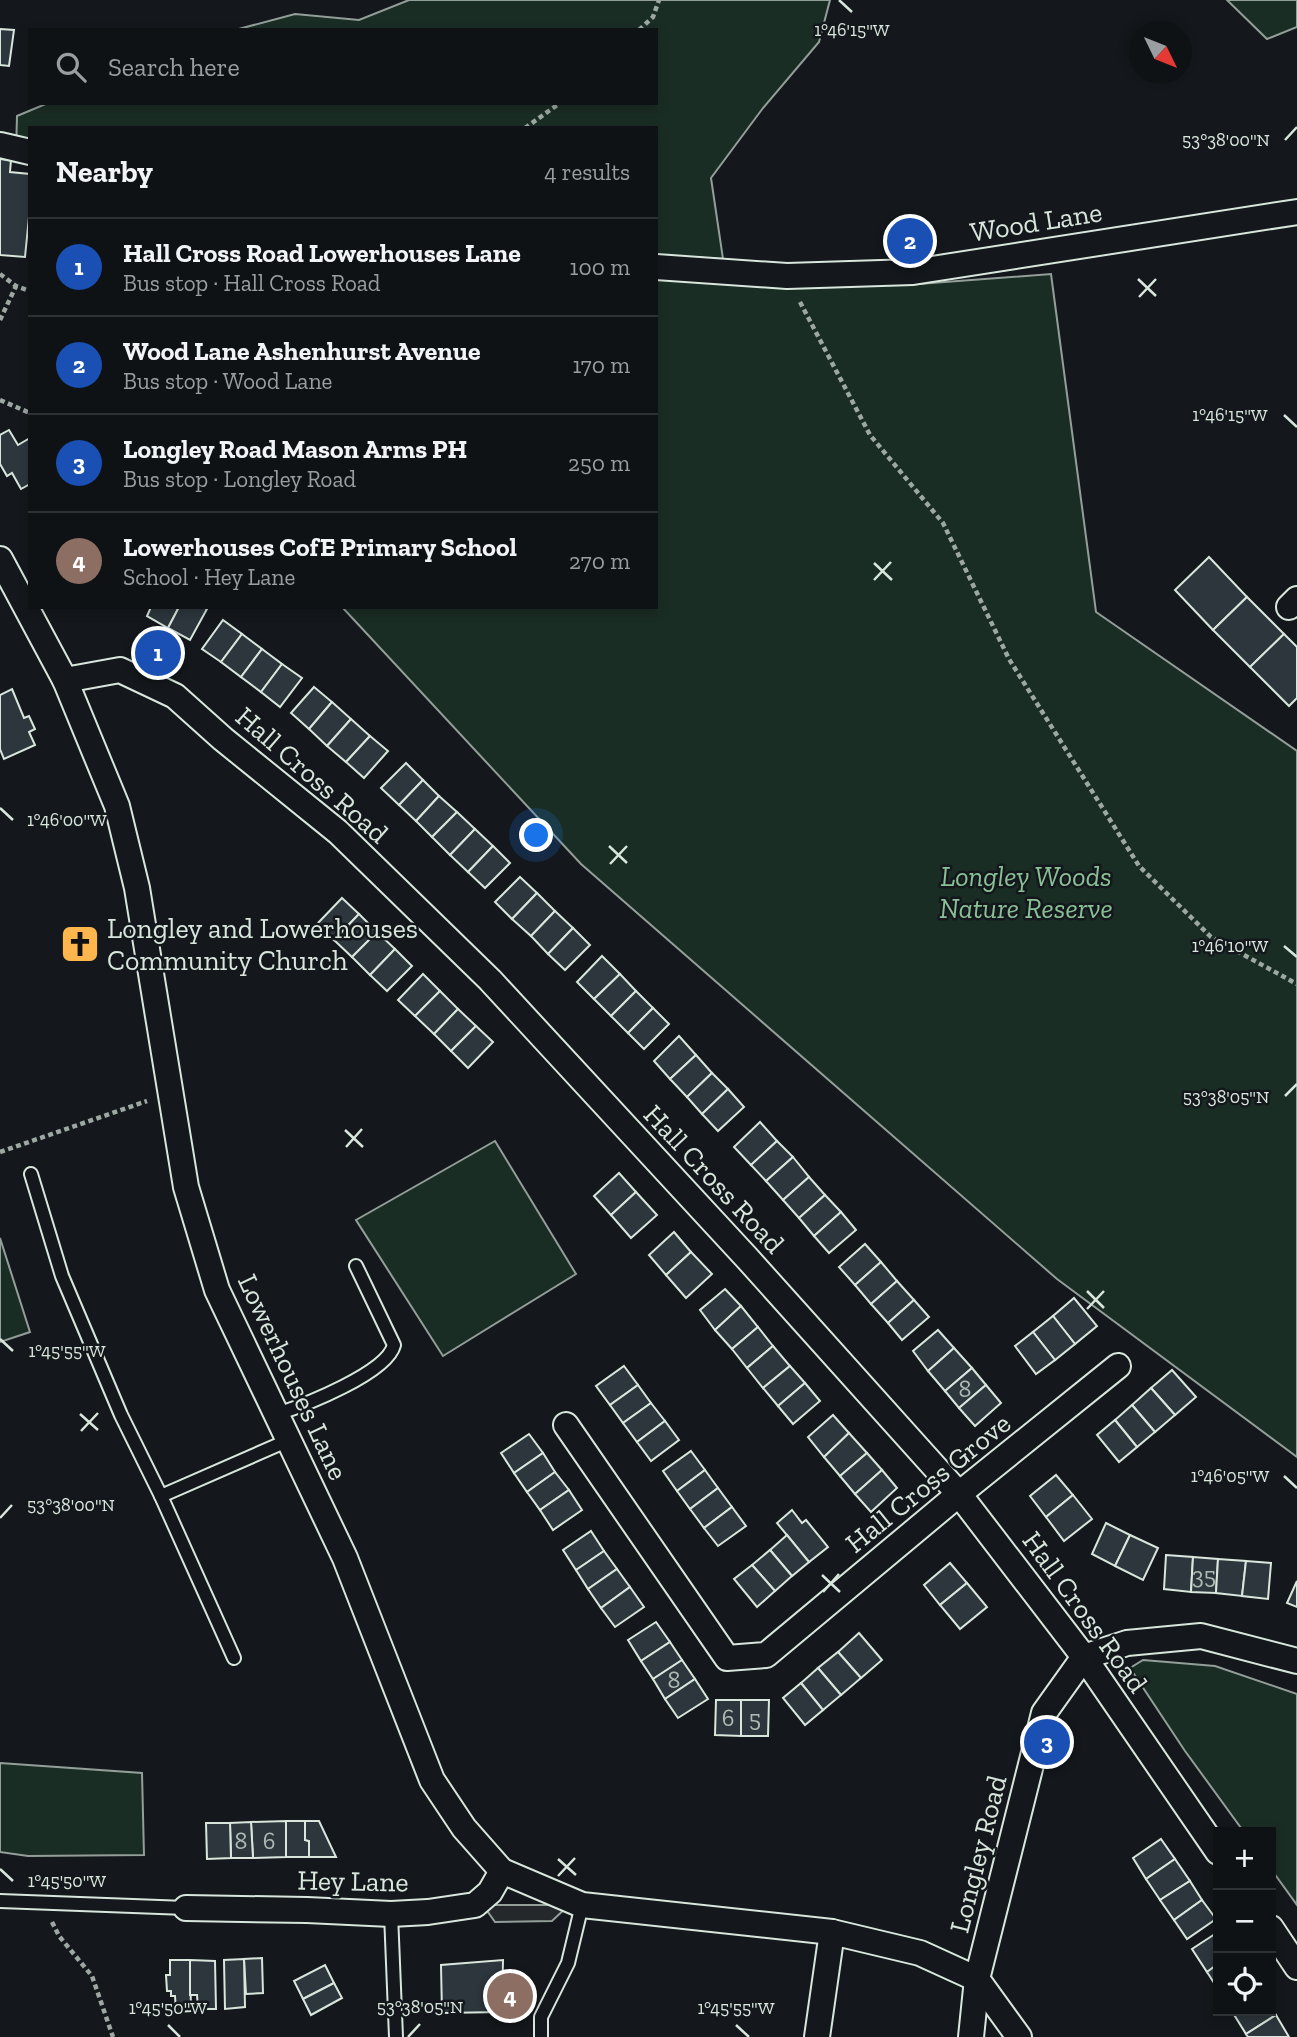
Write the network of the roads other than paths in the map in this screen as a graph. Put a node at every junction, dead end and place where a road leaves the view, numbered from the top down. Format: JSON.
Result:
{"nodes":[{"id":1,"x":0,"y":145,"type":"edge"},
{"id":2,"x":28,"y":152,"type":"edge"},
{"id":3,"x":1297,"y":212,"type":"edge"},
{"id":4,"x":658,"y":267,"type":"edge"},
{"id":5,"x":0,"y":559,"type":"edge"},
{"id":6,"x":65,"y":680,"type":"junction"},
{"id":7,"x":31,"y":1174,"type":"dead end"},
{"id":8,"x":356,"y":1266,"type":"dead end"},
{"id":9,"x":1118,"y":1366,"type":"dead end"},
{"id":10,"x":277,"y":1414,"type":"junction"},
{"id":11,"x":566,"y":1425,"type":"dead end"},
{"id":12,"x":289,"y":1440,"type":"junction"},
{"id":13,"x":959,"y":1494,"type":"junction"},
{"id":14,"x":161,"y":1496,"type":"junction"},
{"id":15,"x":1084,"y":1657,"type":"junction"},
{"id":16,"x":234,"y":1658,"type":"dead end"},
{"id":17,"x":1297,"y":1661,"type":"edge"},
{"id":18,"x":1213,"y":1845,"type":"edge"},
{"id":19,"x":502,"y":1871,"type":"junction"},
{"id":20,"x":0,"y":1901,"type":"edge"},
{"id":21,"x":582,"y":1905,"type":"junction"},
{"id":22,"x":186,"y":1908,"type":"joint"},
{"id":23,"x":391,"y":1914,"type":"junction"},
{"id":24,"x":832,"y":1932,"type":"junction"},
{"id":25,"x":1276,"y":1936,"type":"edge"},
{"id":26,"x":1297,"y":1967,"type":"edge"},
{"id":27,"x":977,"y":1979,"type":"junction"},
{"id":28,"x":396,"y":2037,"type":"edge"},
{"id":29,"x":541,"y":2037,"type":"edge"},
{"id":30,"x":817,"y":2037,"type":"edge"},
{"id":31,"x":971,"y":2037,"type":"edge"},
{"id":32,"x":1019,"y":2037,"type":"edge"}],
"edges":[{"from":1,"to":2,"type":"street"},
{"from":3,"to":4,"type":"street","name":"Wood Lane"},
{"from":5,"to":6,"type":"street","name":"Lowerhouses Lane"},
{"from":6,"to":10,"type":"street","name":"Lowerhouses Lane"},
{"from":6,"to":13,"type":"street","name":"Hall Cross Road"},
{"from":7,"to":14,"type":"lane"},
{"from":8,"to":10,"type":"lane"},
{"from":9,"to":13,"type":"street","name":"Hall Cross Grove"},
{"from":10,"to":12,"type":"street","name":"Lowerhouses Lane"},
{"from":11,"to":13,"type":"street","name":"Hall Cross Grove"},
{"from":12,"to":14,"type":"lane"},
{"from":12,"to":19,"type":"street","name":"Lowerhouses Lane"},
{"from":13,"to":15,"type":"street","name":"Hall Cross Road"},
{"from":14,"to":16,"type":"lane"},
{"from":15,"to":17,"type":"street"},
{"from":15,"to":18,"type":"street","name":"Hall Cross Road"},
{"from":15,"to":27,"type":"street","name":"Longley Road"},
{"from":19,"to":21,"type":"street","name":"Lowerhouses Lane"},
{"from":19,"to":23,"type":"street","name":"Hey Lane"},
{"from":20,"to":22,"type":"lane"},
{"from":21,"to":24,"type":"street","name":"Lowerhouses Lane"},
{"from":21,"to":29,"type":"lane"},
{"from":22,"to":23,"type":"street","name":"Hey Lane"},
{"from":23,"to":28,"type":"lane"},
{"from":24,"to":27,"type":"street","name":"Lowerhouses Lane"},
{"from":24,"to":30,"type":"street"},
{"from":25,"to":26,"type":"street"},
{"from":27,"to":31,"type":"street","name":"Longley Road"},
{"from":27,"to":32,"type":"street","name":"Lowerhouses Lane"}]}
